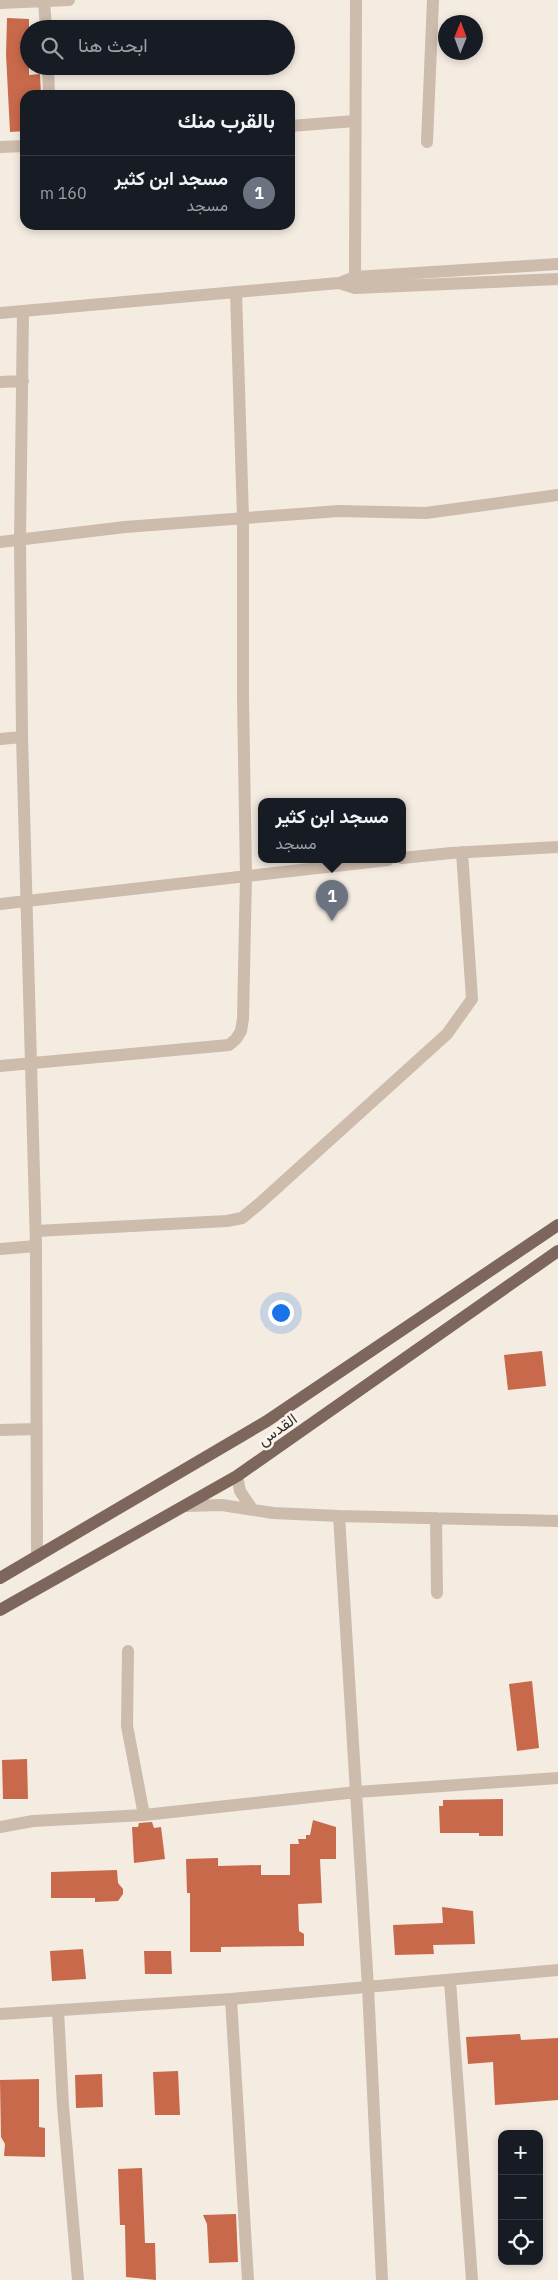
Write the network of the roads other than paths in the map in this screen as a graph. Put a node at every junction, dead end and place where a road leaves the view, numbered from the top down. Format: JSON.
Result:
{"nodes":[{"id":1,"x":69,"y":0,"type":"edge"},
{"id":2,"x":356,"y":0,"type":"edge"},
{"id":3,"x":433,"y":0,"type":"edge"},
{"id":4,"x":44,"y":1,"type":"edge"},
{"id":5,"x":0,"y":3,"type":"edge"},
{"id":6,"x":45,"y":20,"type":"edge"},
{"id":7,"x":48,"y":75,"type":"edge"},
{"id":8,"x":49,"y":90,"type":"edge"},
{"id":9,"x":354,"y":121,"type":"junction"},
{"id":10,"x":295,"y":126,"type":"edge"},
{"id":11,"x":427,"y":142,"type":"dead end"},
{"id":12,"x":20,"y":146,"type":"edge"},
{"id":13,"x":0,"y":147,"type":"edge"},
{"id":14,"x":558,"y":264,"type":"edge"},
{"id":15,"x":355,"y":277,"type":"junction"},
{"id":16,"x":558,"y":279,"type":"edge"},
{"id":17,"x":339,"y":283,"type":"junction"},
{"id":18,"x":236,"y":292,"type":"junction"},
{"id":19,"x":23,"y":312,"type":"junction"},
{"id":20,"x":0,"y":313,"type":"edge"},
{"id":21,"x":22,"y":381,"type":"junction"},
{"id":22,"x":0,"y":382,"type":"edge"},
{"id":23,"x":558,"y":495,"type":"edge"},
{"id":24,"x":243,"y":518,"type":"junction"},
{"id":25,"x":20,"y":541,"type":"junction"},
{"id":26,"x":0,"y":542,"type":"edge"},
{"id":27,"x":22,"y":738,"type":"junction"},
{"id":28,"x":0,"y":739,"type":"edge"},
{"id":29,"x":558,"y":847,"type":"edge"},
{"id":30,"x":462,"y":852,"type":"junction"},
{"id":31,"x":406,"y":858,"type":"edge"},
{"id":32,"x":361,"y":863,"type":"edge"},
{"id":33,"x":246,"y":876,"type":"junction"},
{"id":34,"x":26,"y":902,"type":"junction"},
{"id":35,"x":0,"y":904,"type":"edge"},
{"id":36,"x":32,"y":1063,"type":"junction"},
{"id":37,"x":0,"y":1066,"type":"edge"},
{"id":38,"x":558,"y":1225,"type":"edge"},
{"id":39,"x":36,"y":1230,"type":"junction"},
{"id":40,"x":36,"y":1246,"type":"junction"},
{"id":41,"x":0,"y":1248,"type":"edge"},
{"id":42,"x":558,"y":1251,"type":"edge"},
{"id":43,"x":35,"y":1429,"type":"junction"},
{"id":44,"x":0,"y":1430,"type":"edge"},
{"id":45,"x":237,"y":1476,"type":"junction"},
{"id":46,"x":185,"y":1506,"type":"junction"},
{"id":47,"x":252,"y":1509,"type":"junction"},
{"id":48,"x":339,"y":1516,"type":"junction"},
{"id":49,"x":436,"y":1518,"type":"junction"},
{"id":50,"x":558,"y":1521,"type":"edge"},
{"id":51,"x":37,"y":1557,"type":"junction"},
{"id":52,"x":0,"y":1578,"type":"edge"},
{"id":53,"x":437,"y":1593,"type":"dead end"},
{"id":54,"x":0,"y":1610,"type":"edge"},
{"id":55,"x":128,"y":1651,"type":"dead end"},
{"id":56,"x":558,"y":1778,"type":"edge"},
{"id":57,"x":357,"y":1792,"type":"junction"},
{"id":58,"x":144,"y":1815,"type":"junction"},
{"id":59,"x":0,"y":1827,"type":"edge"},
{"id":60,"x":558,"y":1970,"type":"edge"},
{"id":61,"x":450,"y":1981,"type":"junction"},
{"id":62,"x":368,"y":1987,"type":"junction"},
{"id":63,"x":231,"y":1999,"type":"junction"},
{"id":64,"x":58,"y":2010,"type":"junction"},
{"id":65,"x":0,"y":2014,"type":"edge"},
{"id":66,"x":78,"y":2280,"type":"edge"},
{"id":67,"x":248,"y":2280,"type":"edge"},
{"id":68,"x":382,"y":2280,"type":"edge"},
{"id":69,"x":472,"y":2280,"type":"edge"}],
"edges":[{"from":1,"to":4,"type":"street"},
{"from":2,"to":9,"type":"street"},
{"from":3,"to":11,"type":"street"},
{"from":4,"to":5,"type":"street"},
{"from":4,"to":6,"type":"street"},
{"from":7,"to":8,"type":"street"},
{"from":9,"to":10,"type":"street"},
{"from":9,"to":15,"type":"street"},
{"from":12,"to":13,"type":"street"},
{"from":14,"to":15,"type":"street"},
{"from":15,"to":17,"type":"street"},
{"from":16,"to":17,"type":"street"},
{"from":17,"to":18,"type":"street"},
{"from":18,"to":19,"type":"street"},
{"from":18,"to":24,"type":"street"},
{"from":19,"to":20,"type":"street"},
{"from":19,"to":21,"type":"street"},
{"from":21,"to":22,"type":"street"},
{"from":21,"to":25,"type":"street"},
{"from":23,"to":24,"type":"street"},
{"from":24,"to":25,"type":"street"},
{"from":24,"to":33,"type":"street"},
{"from":25,"to":26,"type":"street"},
{"from":25,"to":27,"type":"street"},
{"from":27,"to":28,"type":"street"},
{"from":27,"to":34,"type":"street"},
{"from":29,"to":30,"type":"street"},
{"from":30,"to":31,"type":"street"},
{"from":30,"to":39,"type":"street"},
{"from":32,"to":33,"type":"street"},
{"from":33,"to":34,"type":"street"},
{"from":33,"to":36,"type":"street"},
{"from":34,"to":35,"type":"street"},
{"from":34,"to":36,"type":"street"},
{"from":36,"to":37,"type":"street"},
{"from":36,"to":39,"type":"street"},
{"from":38,"to":51,"type":"main road","name":"القدس"},
{"from":39,"to":40,"type":"street"},
{"from":40,"to":41,"type":"street"},
{"from":40,"to":43,"type":"street"},
{"from":42,"to":45,"type":"main road","name":"القدس"},
{"from":43,"to":44,"type":"street"},
{"from":43,"to":51,"type":"street"},
{"from":45,"to":46,"type":"main road","name":"القدس"},
{"from":45,"to":47,"type":"street"},
{"from":46,"to":47,"type":"street"},
{"from":46,"to":54,"type":"main road","name":"القدس"},
{"from":47,"to":48,"type":"street"},
{"from":48,"to":49,"type":"street"},
{"from":48,"to":57,"type":"street"},
{"from":49,"to":50,"type":"street"},
{"from":49,"to":53,"type":"street"},
{"from":51,"to":52,"type":"main road","name":"القدس"},
{"from":55,"to":58,"type":"street"},
{"from":56,"to":57,"type":"street"},
{"from":57,"to":58,"type":"street"},
{"from":57,"to":62,"type":"street"},
{"from":58,"to":59,"type":"street"},
{"from":60,"to":61,"type":"street"},
{"from":61,"to":62,"type":"street"},
{"from":61,"to":69,"type":"street"},
{"from":62,"to":63,"type":"street"},
{"from":62,"to":68,"type":"street"},
{"from":63,"to":64,"type":"street"},
{"from":63,"to":67,"type":"street"},
{"from":64,"to":65,"type":"street"},
{"from":64,"to":66,"type":"street"}]}
